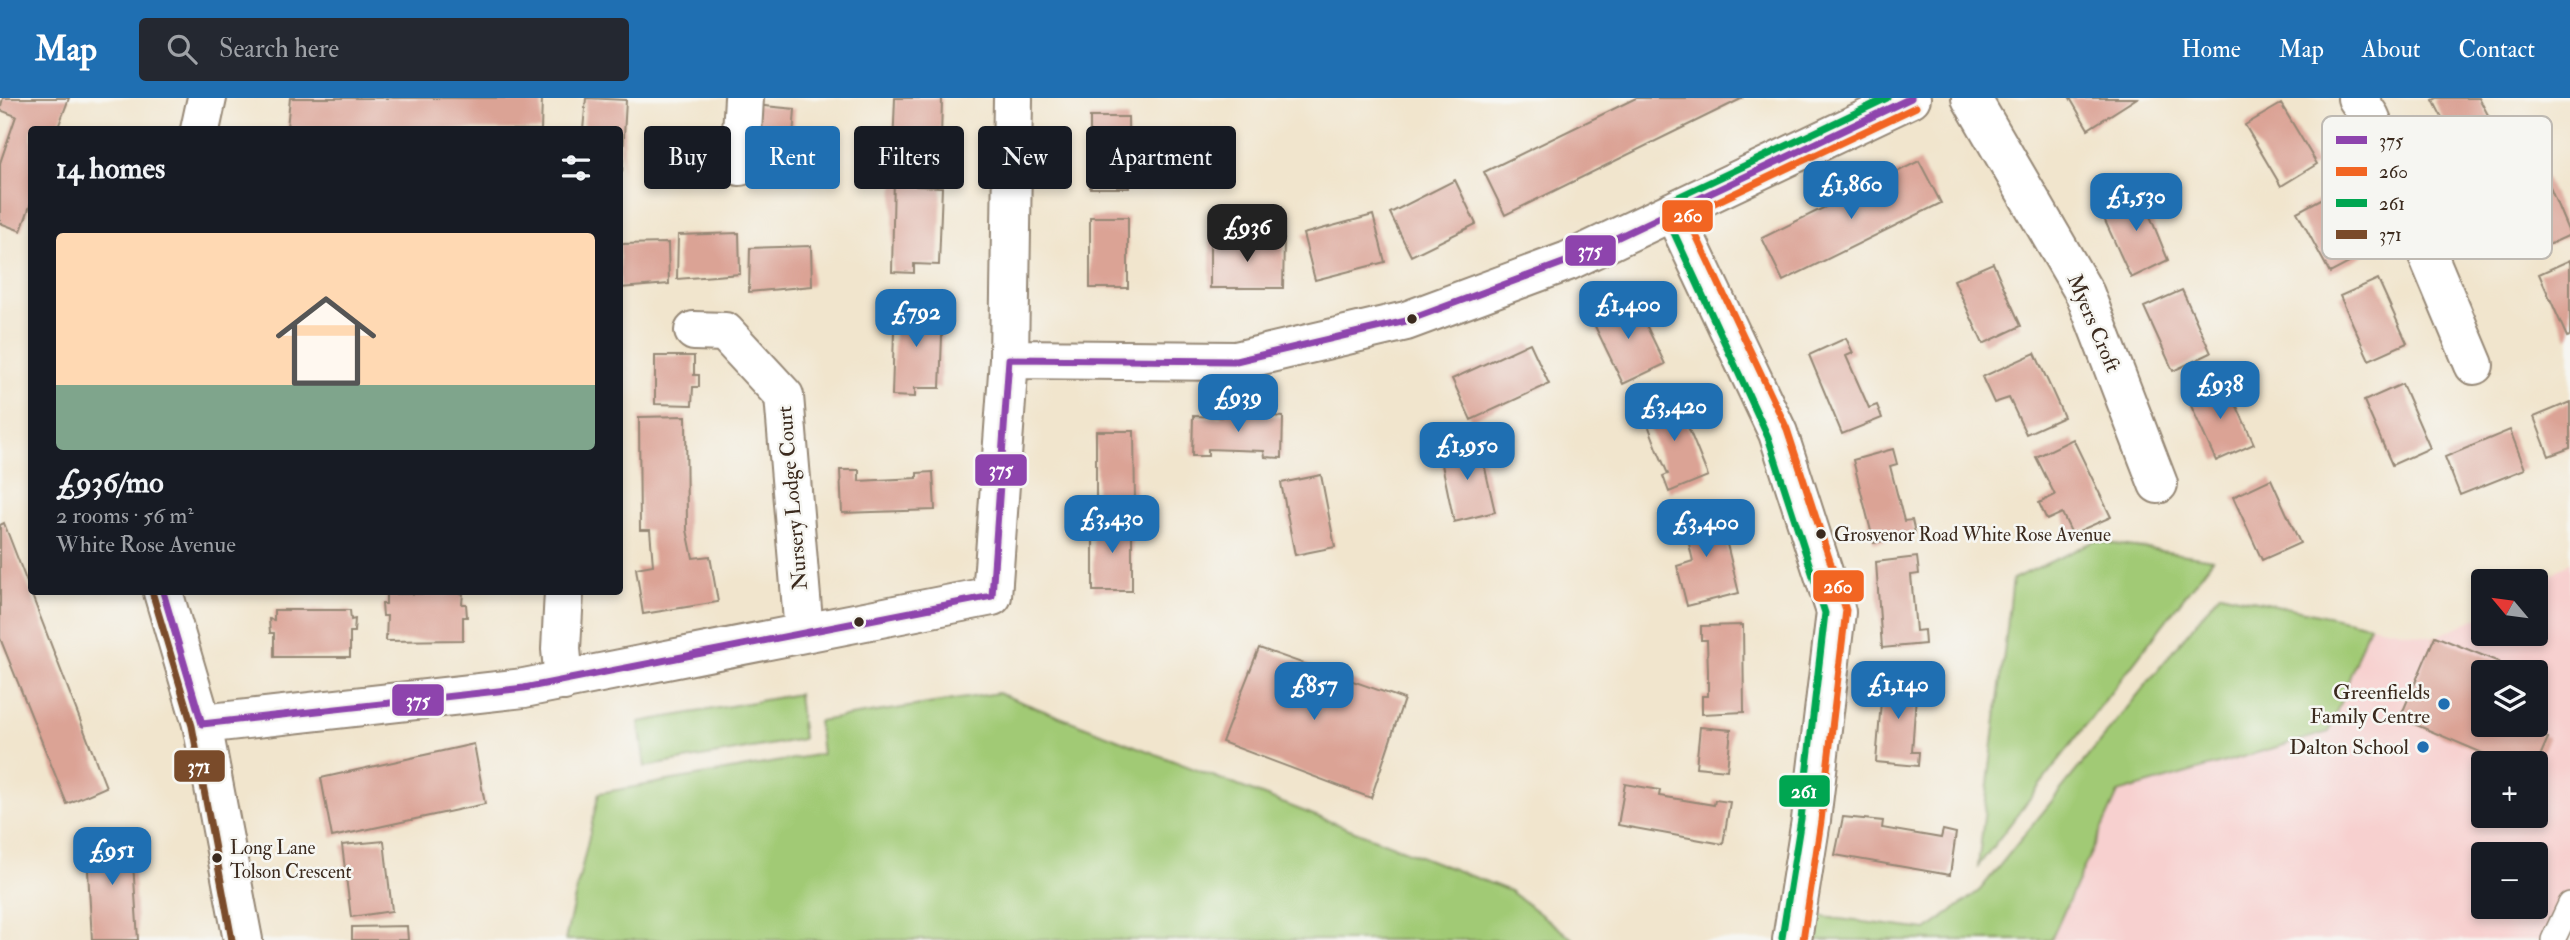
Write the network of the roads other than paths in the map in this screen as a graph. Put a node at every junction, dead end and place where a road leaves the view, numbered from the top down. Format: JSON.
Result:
{"nodes":[{"id":1,"x":207,"y":98,"type":"edge"},
{"id":2,"x":744,"y":98,"type":"edge"},
{"id":3,"x":1013,"y":98,"type":"edge"},
{"id":4,"x":1971,"y":98,"type":"edge"},
{"id":5,"x":2357,"y":98,"type":"edge"},
{"id":6,"x":1888,"y":103,"type":"edge"},
{"id":7,"x":2369,"y":116,"type":"edge"},
{"id":8,"x":202,"y":126,"type":"edge"},
{"id":9,"x":740,"y":166,"type":"dead end"},
{"id":10,"x":1673,"y":211,"type":"junction"},
{"id":11,"x":2430,"y":259,"type":"edge"},
{"id":12,"x":694,"y":331,"type":"dead end"},
{"id":13,"x":1009,"y":359,"type":"junction"},
{"id":14,"x":2474,"y":365,"type":"dead end"},
{"id":15,"x":2158,"y":484,"type":"dead end"},
{"id":16,"x":164,"y":595,"type":"edge"},
{"id":17,"x":564,"y":595,"type":"edge"},
{"id":18,"x":804,"y":633,"type":"junction"},
{"id":19,"x":564,"y":681,"type":"junction"},
{"id":20,"x":202,"y":724,"type":"junction"},
{"id":21,"x":2570,"y":904,"type":"edge"},
{"id":22,"x":243,"y":940,"type":"edge"},
{"id":23,"x":1792,"y":940,"type":"edge"},
{"id":24,"x":2553,"y":940,"type":"edge"}],
"edges":[{"from":1,"to":8,"type":"street"},
{"from":2,"to":9,"type":"street"},
{"from":3,"to":13,"type":"street"},
{"from":4,"to":15,"type":"street","name":"Myers Croft"},
{"from":5,"to":7,"type":"street"},
{"from":6,"to":10,"type":"street"},
{"from":10,"to":13,"type":"street"},
{"from":10,"to":23,"type":"street"},
{"from":11,"to":14,"type":"street"},
{"from":12,"to":18,"type":"street","name":"Nursery Lodge Court"},
{"from":13,"to":18,"type":"street"},
{"from":16,"to":20,"type":"street"},
{"from":17,"to":19,"type":"street"},
{"from":18,"to":19,"type":"street"},
{"from":19,"to":20,"type":"street"},
{"from":20,"to":22,"type":"street"},
{"from":21,"to":24,"type":"lane"}]}
